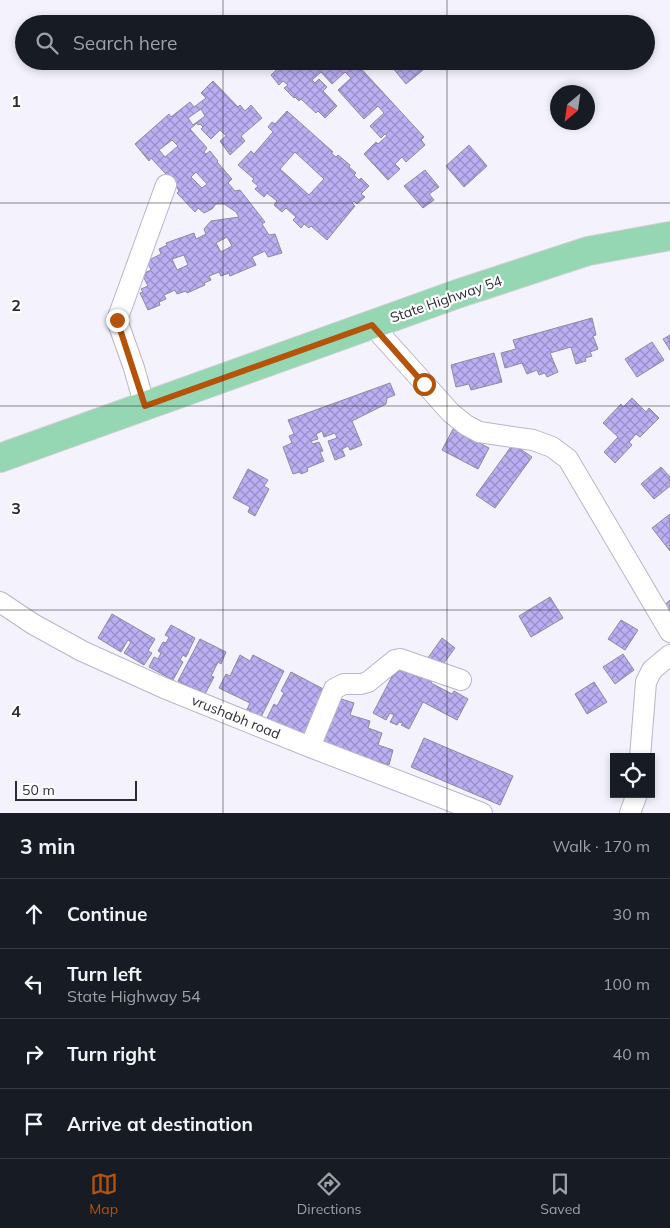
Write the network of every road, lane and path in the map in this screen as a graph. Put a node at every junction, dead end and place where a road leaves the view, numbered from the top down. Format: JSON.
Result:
{"nodes":[{"id":1,"x":166,"y":185,"type":"dead end"},
{"id":2,"x":670,"y":236,"type":"edge"},
{"id":3,"x":372,"y":325,"type":"junction"},
{"id":4,"x":145,"y":406,"type":"junction"},
{"id":5,"x":0,"y":458,"type":"edge"},
{"id":6,"x":0,"y":602,"type":"edge"},
{"id":7,"x":670,"y":632,"type":"edge"},
{"id":8,"x":670,"y":655,"type":"edge"},
{"id":9,"x":462,"y":680,"type":"dead end"},
{"id":10,"x":310,"y":747,"type":"junction"},
{"id":11,"x":640,"y":753,"type":"edge"},
{"id":12,"x":636,"y":798,"type":"edge"},
{"id":13,"x":482,"y":813,"type":"edge"},
{"id":14,"x":630,"y":813,"type":"edge"}],
"edges":[{"from":1,"to":4,"type":"street"},
{"from":2,"to":3,"type":"main road","name":"State Highway 54"},
{"from":3,"to":4,"type":"main road","name":"State Highway 54"},
{"from":3,"to":7,"type":"street"},
{"from":4,"to":5,"type":"main road","name":"State Highway 54"},
{"from":6,"to":10,"type":"street","name":"vrushabh road"},
{"from":8,"to":11,"type":"street"},
{"from":9,"to":10,"type":"street"},
{"from":10,"to":13,"type":"street","name":"vrushabh road"},
{"from":12,"to":14,"type":"street"}]}
